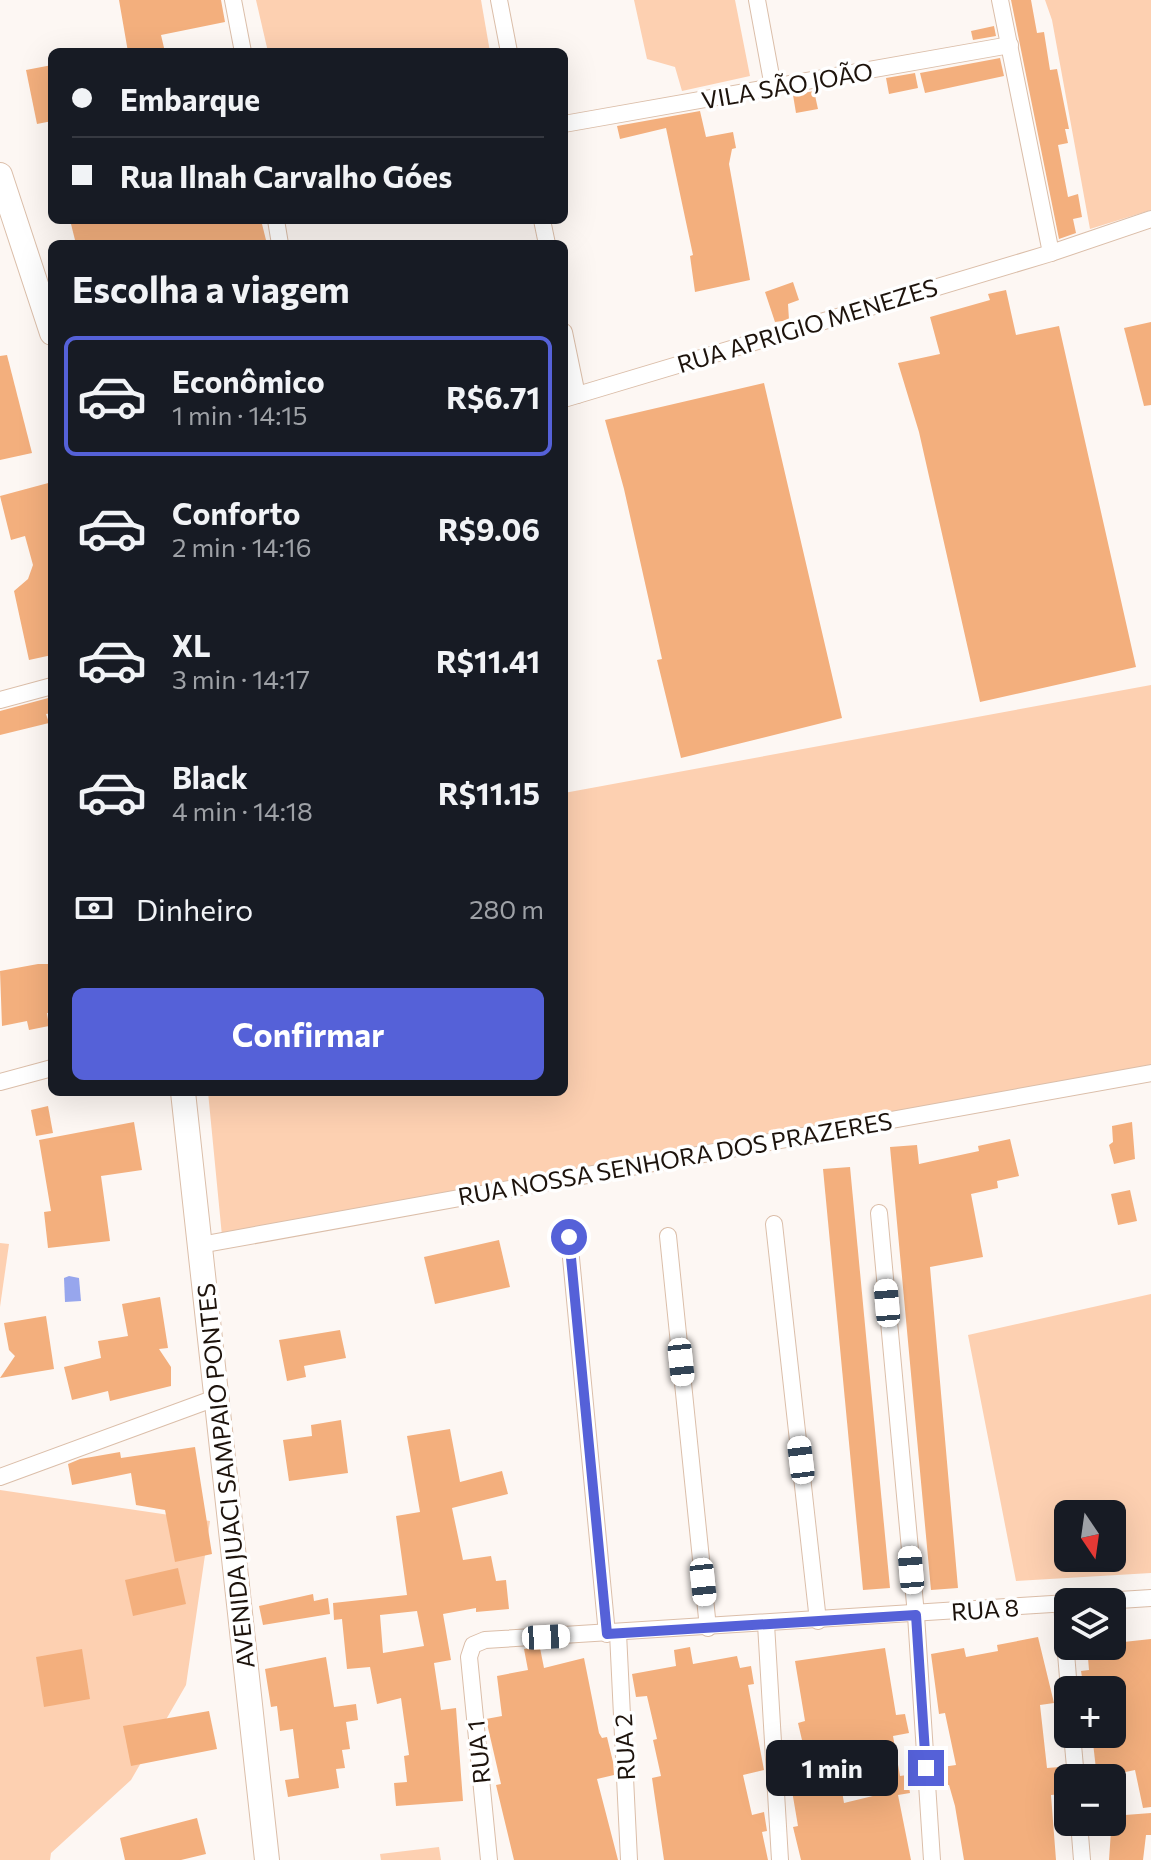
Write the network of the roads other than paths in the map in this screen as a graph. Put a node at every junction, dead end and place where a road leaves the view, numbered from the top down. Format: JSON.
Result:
{"nodes":[{"id":1,"x":233,"y":0,"type":"edge"},
{"id":2,"x":499,"y":0,"type":"edge"},
{"id":3,"x":757,"y":0,"type":"edge"},
{"id":4,"x":1000,"y":0,"type":"edge"},
{"id":5,"x":1010,"y":45,"type":"junction"},
{"id":6,"x":242,"y":48,"type":"edge"},
{"id":7,"x":508,"y":48,"type":"edge"},
{"id":8,"x":773,"y":87,"type":"junction"},
{"id":9,"x":568,"y":123,"type":"edge"},
{"id":10,"x":0,"y":175,"type":"edge"},
{"id":11,"x":1151,"y":219,"type":"edge"},
{"id":12,"x":1051,"y":253,"type":"junction"},
{"id":13,"x":48,"y":321,"type":"edge"},
{"id":14,"x":568,"y":375,"type":"edge"},
{"id":15,"x":570,"y":397,"type":"edge"},
{"id":16,"x":48,"y":687,"type":"edge"},
{"id":17,"x":0,"y":700,"type":"edge"},
{"id":18,"x":48,"y":1069,"type":"edge"},
{"id":19,"x":1151,"y":1073,"type":"edge"},
{"id":20,"x":0,"y":1082,"type":"edge"},
{"id":21,"x":183,"y":1096,"type":"edge"},
{"id":22,"x":879,"y":1213,"type":"dead end"},
{"id":23,"x":774,"y":1224,"type":"dead end"},
{"id":24,"x":668,"y":1236,"type":"dead end"},
{"id":25,"x":569,"y":1237,"type":"dead end"},
{"id":26,"x":200,"y":1245,"type":"junction"},
{"id":27,"x":218,"y":1397,"type":"junction"},
{"id":28,"x":0,"y":1477,"type":"edge"},
{"id":29,"x":1151,"y":1598,"type":"edge"},
{"id":30,"x":1126,"y":1600,"type":"edge"},
{"id":31,"x":1054,"y":1605,"type":"edge"},
{"id":32,"x":916,"y":1615,"type":"junction"},
{"id":33,"x":818,"y":1621,"type":"junction"},
{"id":34,"x":766,"y":1624,"type":"junction"},
{"id":35,"x":708,"y":1628,"type":"junction"},
{"id":36,"x":613,"y":1634,"type":"junction"},
{"id":37,"x":473,"y":1645,"type":"joint"},
{"id":38,"x":1080,"y":1836,"type":"edge"},
{"id":39,"x":267,"y":1860,"type":"edge"},
{"id":40,"x":489,"y":1860,"type":"edge"},
{"id":41,"x":629,"y":1860,"type":"edge"},
{"id":42,"x":780,"y":1860,"type":"edge"},
{"id":43,"x":932,"y":1860,"type":"edge"},
{"id":44,"x":1082,"y":1860,"type":"edge"}],
"edges":[{"from":1,"to":6,"type":"street"},
{"from":2,"to":7,"type":"street"},
{"from":3,"to":8,"type":"street"},
{"from":4,"to":5,"type":"street"},
{"from":5,"to":8,"type":"street","name":"VILA SÃO JOÃO"},
{"from":5,"to":12,"type":"street"},
{"from":8,"to":9,"type":"street","name":"VILA SÃO JOÃO"},
{"from":10,"to":13,"type":"main road"},
{"from":11,"to":12,"type":"street","name":"RUA APRIGIO MENEZES"},
{"from":12,"to":15,"type":"street","name":"RUA APRIGIO MENEZES"},
{"from":14,"to":15,"type":"street"},
{"from":16,"to":17,"type":"street"},
{"from":18,"to":20,"type":"street"},
{"from":19,"to":26,"type":"street","name":"RUA NOSSA SENHORA DOS PRAZERES"},
{"from":21,"to":26,"type":"main road","name":"AVENIDA JUACI SAMPAIO PONTES"},
{"from":22,"to":32,"type":"street"},
{"from":23,"to":33,"type":"street"},
{"from":24,"to":35,"type":"street"},
{"from":25,"to":36,"type":"street","name":"RUA 2"},
{"from":26,"to":27,"type":"main road","name":"AVENIDA JUACI SAMPAIO PONTES"},
{"from":27,"to":28,"type":"street"},
{"from":27,"to":39,"type":"main road","name":"AVENIDA JUACI SAMPAIO PONTES"},
{"from":29,"to":30,"type":"street"},
{"from":31,"to":32,"type":"street","name":"RUA 8"},
{"from":32,"to":33,"type":"street","name":"RUA 8"},
{"from":32,"to":43,"type":"street"},
{"from":33,"to":34,"type":"street","name":"RUA 8"},
{"from":34,"to":35,"type":"street","name":"RUA 8"},
{"from":34,"to":42,"type":"street"},
{"from":35,"to":36,"type":"street","name":"RUA 8"},
{"from":36,"to":37,"type":"street","name":"RUA 8"},
{"from":36,"to":41,"type":"street","name":"RUA 2"},
{"from":37,"to":40,"type":"street","name":"RUA 1"},
{"from":38,"to":44,"type":"street"}]}
